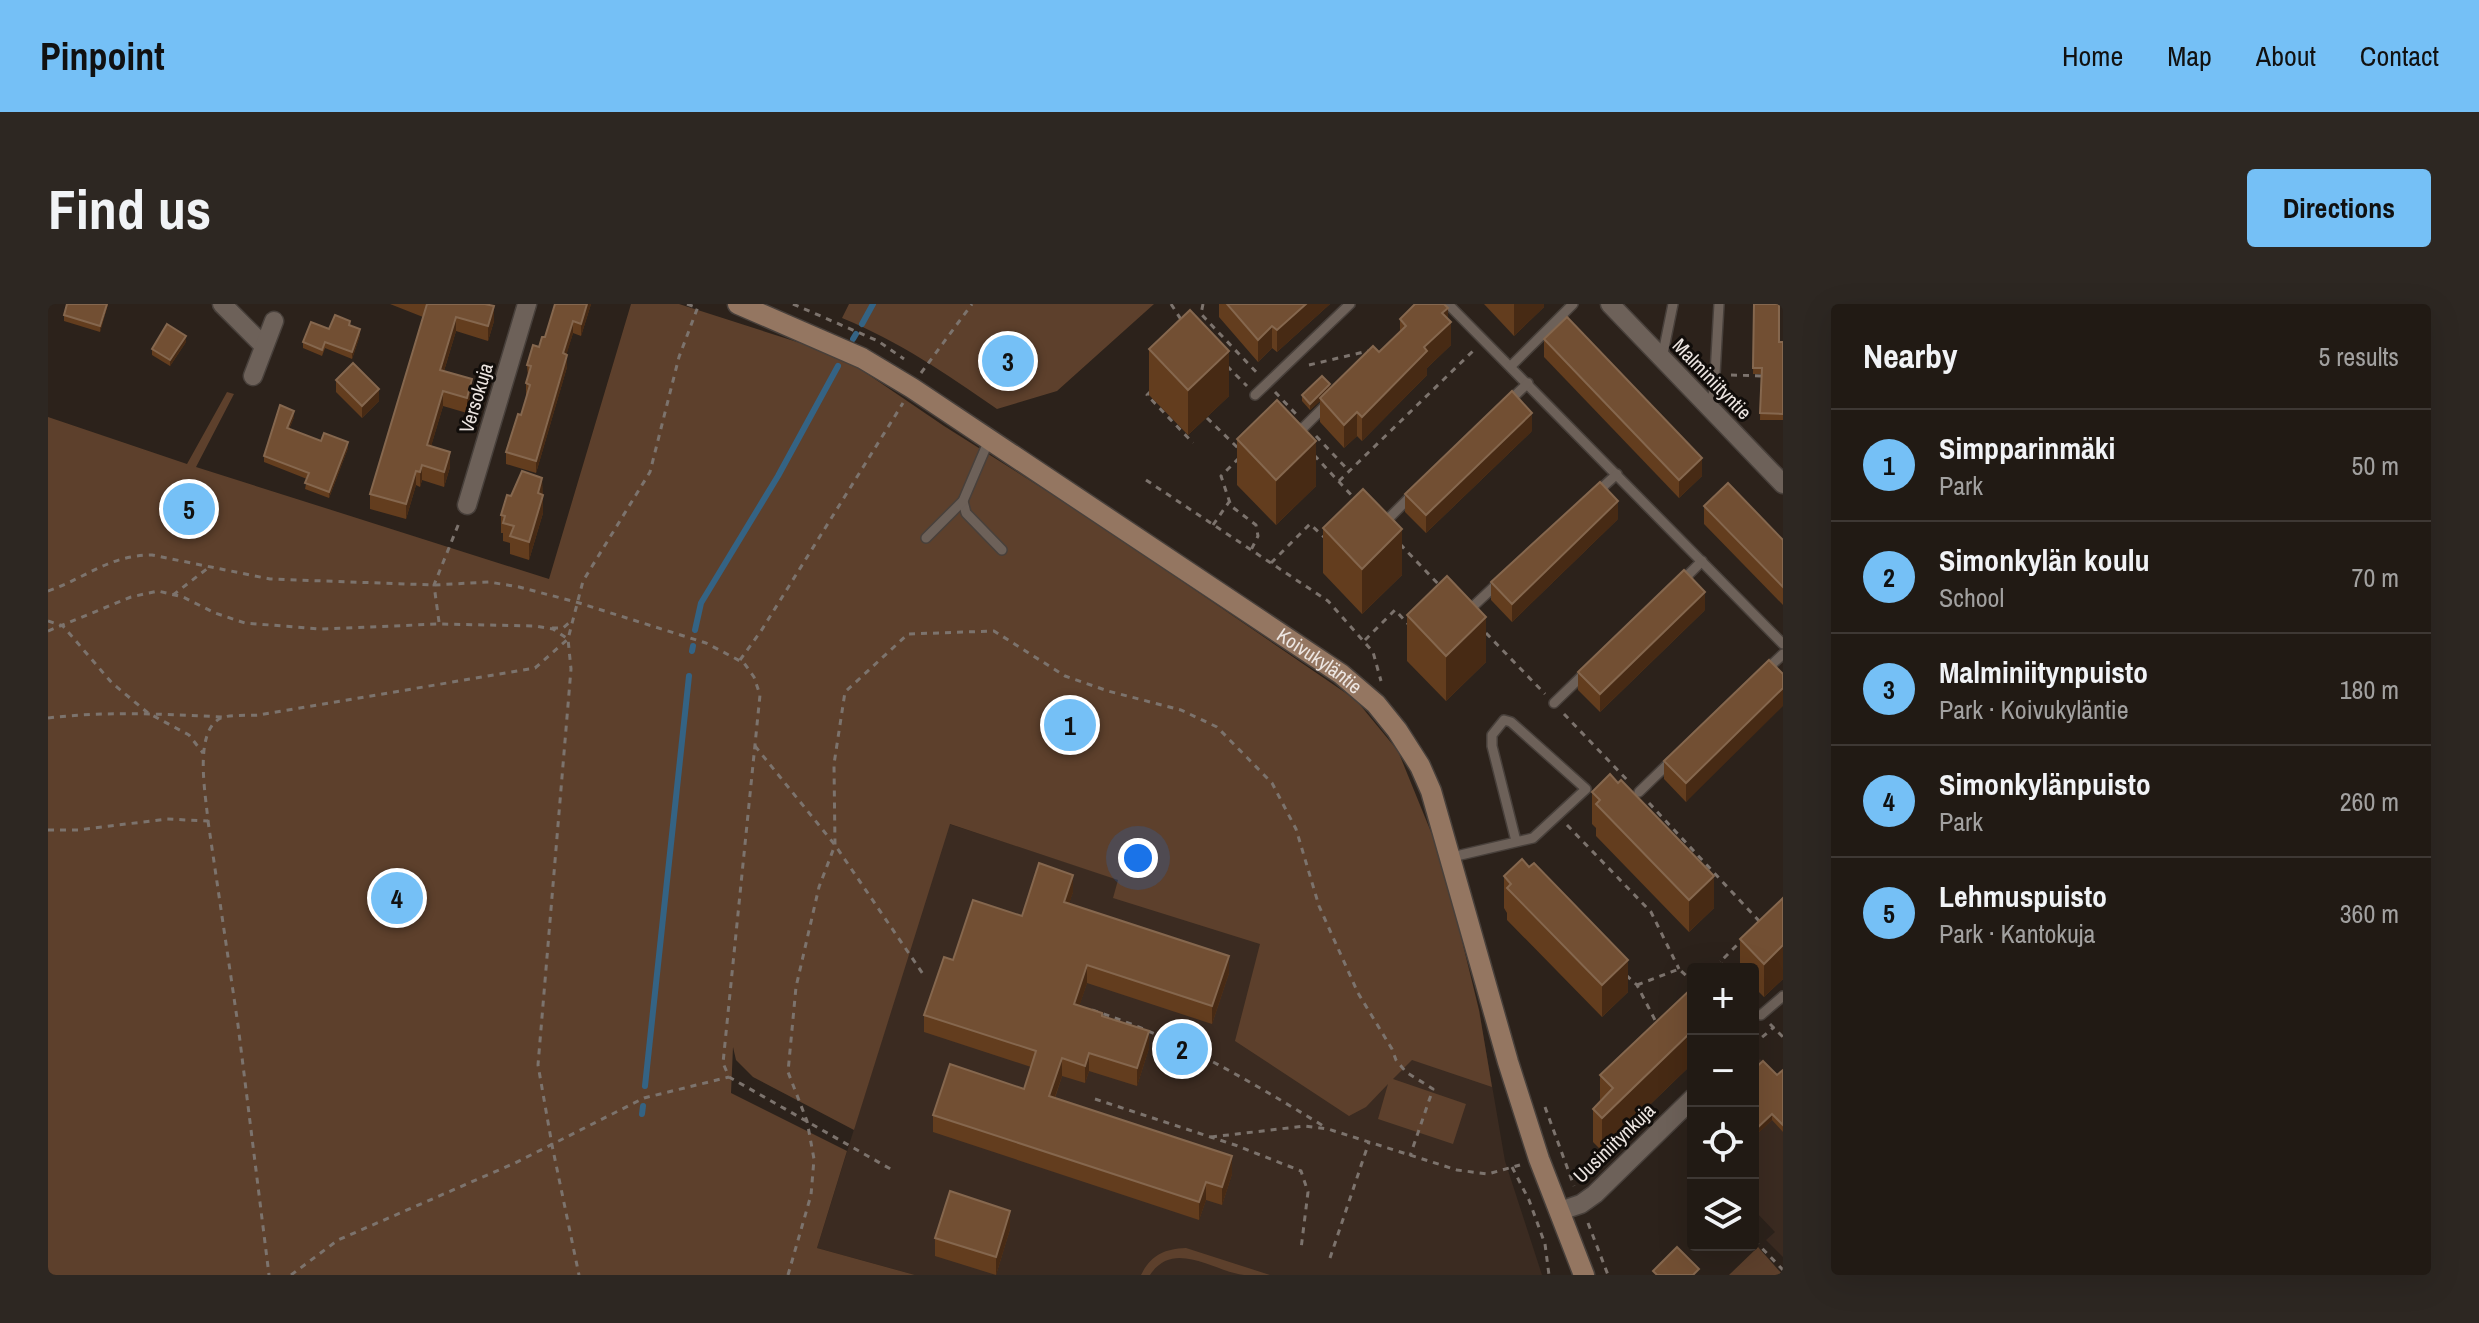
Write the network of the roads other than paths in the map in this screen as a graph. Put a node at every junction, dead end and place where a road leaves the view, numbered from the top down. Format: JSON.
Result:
{"nodes":[{"id":1,"x":222,"y":304,"type":"edge"},
{"id":2,"x":527,"y":304,"type":"edge"},
{"id":3,"x":738,"y":304,"type":"edge"},
{"id":4,"x":1350,"y":304,"type":"edge"},
{"id":5,"x":1448,"y":304,"type":"edge"},
{"id":6,"x":1573,"y":304,"type":"edge"},
{"id":7,"x":1610,"y":304,"type":"edge"},
{"id":8,"x":1673,"y":304,"type":"edge"},
{"id":9,"x":1719,"y":304,"type":"edge"},
{"id":10,"x":274,"y":321,"type":"dead end"},
{"id":11,"x":264,"y":346,"type":"junction"},
{"id":12,"x":1662,"y":358,"type":"junction"},
{"id":13,"x":1511,"y":366,"type":"junction"},
{"id":14,"x":253,"y":376,"type":"dead end"},
{"id":15,"x":1528,"y":383,"type":"junction"},
{"id":16,"x":1255,"y":395,"type":"road end"},
{"id":17,"x":1328,"y":402,"type":"edge"},
{"id":18,"x":1708,"y":407,"type":"junction"},
{"id":19,"x":1494,"y":415,"type":"edge"},
{"id":20,"x":1295,"y":436,"type":"edge"},
{"id":21,"x":989,"y":440,"type":"junction"},
{"id":22,"x":1617,"y":474,"type":"junction"},
{"id":23,"x":1426,"y":481,"type":"edge"},
{"id":24,"x":1783,"y":484,"type":"edge"},
{"id":25,"x":963,"y":501,"type":"junction"},
{"id":26,"x":467,"y":505,"type":"road end"},
{"id":27,"x":1582,"y":506,"type":"edge"},
{"id":28,"x":1381,"y":525,"type":"edge"},
{"id":29,"x":926,"y":538,"type":"dead end"},
{"id":30,"x":1002,"y":550,"type":"dead end"},
{"id":31,"x":1702,"y":561,"type":"junction"},
{"id":32,"x":1512,"y":570,"type":"edge"},
{"id":33,"x":1668,"y":594,"type":"edge"},
{"id":34,"x":1466,"y":613,"type":"edge"},
{"id":35,"x":1783,"y":644,"type":"edge"},
{"id":36,"x":1783,"y":654,"type":"edge"},
{"id":37,"x":1600,"y":660,"type":"edge"},
{"id":38,"x":1761,"y":675,"type":"edge"},
{"id":39,"x":1554,"y":703,"type":"dead end"},
{"id":40,"x":1683,"y":750,"type":"edge"},
{"id":41,"x":1639,"y":792,"type":"dead end"},
{"id":42,"x":1516,"y":841,"type":"junction"},
{"id":43,"x":1452,"y":857,"type":"junction"},
{"id":44,"x":1783,"y":996,"type":"edge"},
{"id":45,"x":1761,"y":1015,"type":"dead end"},
{"id":46,"x":1687,"y":1104,"type":"edge"},
{"id":47,"x":1560,"y":1211,"type":"junction"},
{"id":48,"x":1584,"y":1275,"type":"edge"}],
"edges":[{"from":1,"to":11,"type":"street"},
{"from":2,"to":26,"type":"street","name":"Versokuja"},
{"from":3,"to":21,"type":"main road","name":"Koivukyläntie"},
{"from":4,"to":16,"type":"lane"},
{"from":5,"to":13,"type":"lane"},
{"from":6,"to":13,"type":"lane"},
{"from":7,"to":12,"type":"street","name":"Malminiityntie"},
{"from":8,"to":12,"type":"lane"},
{"from":9,"to":18,"type":"lane"},
{"from":10,"to":11,"type":"street"},
{"from":11,"to":14,"type":"street"},
{"from":12,"to":18,"type":"street","name":"Malminiityntie"},
{"from":13,"to":15,"type":"lane"},
{"from":15,"to":19,"type":"lane"},
{"from":15,"to":22,"type":"lane"},
{"from":17,"to":20,"type":"lane"},
{"from":18,"to":24,"type":"street","name":"Malminiityntie"},
{"from":21,"to":25,"type":"lane"},
{"from":21,"to":43,"type":"main road","name":"Koivukyläntie"},
{"from":22,"to":27,"type":"lane"},
{"from":22,"to":31,"type":"lane"},
{"from":23,"to":28,"type":"lane"},
{"from":25,"to":29,"type":"lane"},
{"from":25,"to":30,"type":"lane"},
{"from":31,"to":33,"type":"lane"},
{"from":31,"to":35,"type":"lane"},
{"from":32,"to":34,"type":"lane"},
{"from":36,"to":38,"type":"lane"},
{"from":37,"to":39,"type":"lane"},
{"from":40,"to":41,"type":"lane"},
{"from":42,"to":42,"type":"lane"},
{"from":42,"to":43,"type":"lane"},
{"from":43,"to":47,"type":"main road","name":"Koivukyläntie"},
{"from":44,"to":45,"type":"lane"},
{"from":46,"to":47,"type":"street","name":"Uusiniitynkuja"},
{"from":47,"to":48,"type":"main road","name":"Koivukyläntie"}]}
